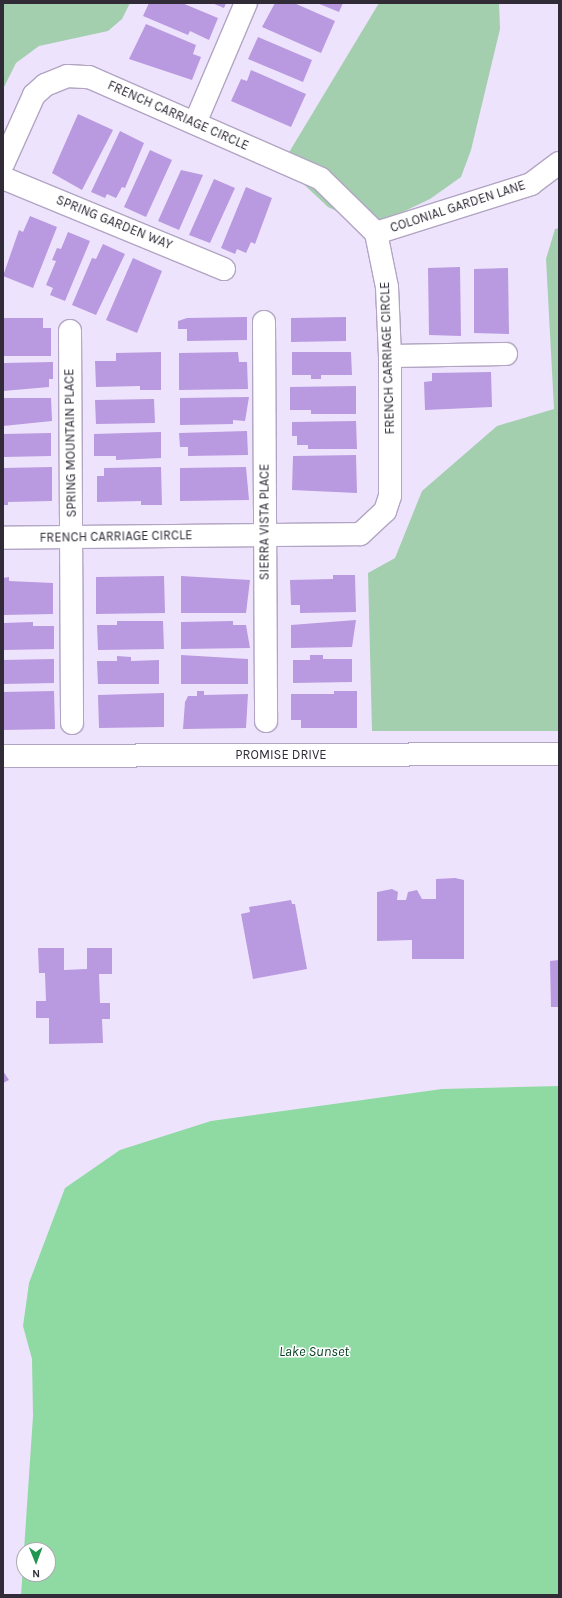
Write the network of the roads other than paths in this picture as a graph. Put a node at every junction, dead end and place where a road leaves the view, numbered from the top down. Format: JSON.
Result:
{"nodes":[{"id":1,"x":246,"y":3,"type":"edge"},
{"id":2,"x":195,"y":123,"type":"junction"},
{"id":3,"x":559,"y":163,"type":"edge"},
{"id":4,"x":3,"y":164,"type":"edge"},
{"id":5,"x":3,"y":178,"type":"edge"},
{"id":6,"x":376,"y":233,"type":"junction"},
{"id":7,"x":224,"y":269,"type":"dead end"},
{"id":8,"x":264,"y":322,"type":"dead end"},
{"id":9,"x":70,"y":331,"type":"dead end"},
{"id":10,"x":506,"y":354,"type":"dead end"},
{"id":11,"x":390,"y":356,"type":"junction"},
{"id":12,"x":265,"y":535,"type":"junction"},
{"id":13,"x":72,"y":537,"type":"junction"},
{"id":14,"x":3,"y":538,"type":"edge"},
{"id":15,"x":266,"y":721,"type":"dead end"},
{"id":16,"x":72,"y":723,"type":"dead end"},
{"id":17,"x":559,"y":754,"type":"edge"},
{"id":18,"x":3,"y":756,"type":"edge"}],
"edges":[{"from":1,"to":2,"type":"street"},
{"from":2,"to":4,"type":"street","name":"FRENCH CARRIAGE CIRCLE"},
{"from":2,"to":6,"type":"street","name":"FRENCH CARRIAGE CIRCLE"},
{"from":3,"to":6,"type":"street","name":"COLONIAL GARDEN LANE"},
{"from":5,"to":7,"type":"street","name":"SPRING GARDEN WAY"},
{"from":6,"to":11,"type":"street","name":"FRENCH CARRIAGE CIRCLE"},
{"from":8,"to":12,"type":"street","name":"SIERRA VISTA PLACE"},
{"from":9,"to":13,"type":"street","name":"SPRING MOUNTAIN PLACE"},
{"from":10,"to":11,"type":"street"},
{"from":11,"to":12,"type":"street","name":"FRENCH CARRIAGE CIRCLE"},
{"from":12,"to":13,"type":"street","name":"FRENCH CARRIAGE CIRCLE"},
{"from":12,"to":15,"type":"street","name":"SIERRA VISTA PLACE"},
{"from":13,"to":14,"type":"street","name":"FRENCH CARRIAGE CIRCLE"},
{"from":13,"to":16,"type":"street","name":"SPRING MOUNTAIN PLACE"},
{"from":17,"to":18,"type":"street","name":"PROMISE DRIVE"}]}
